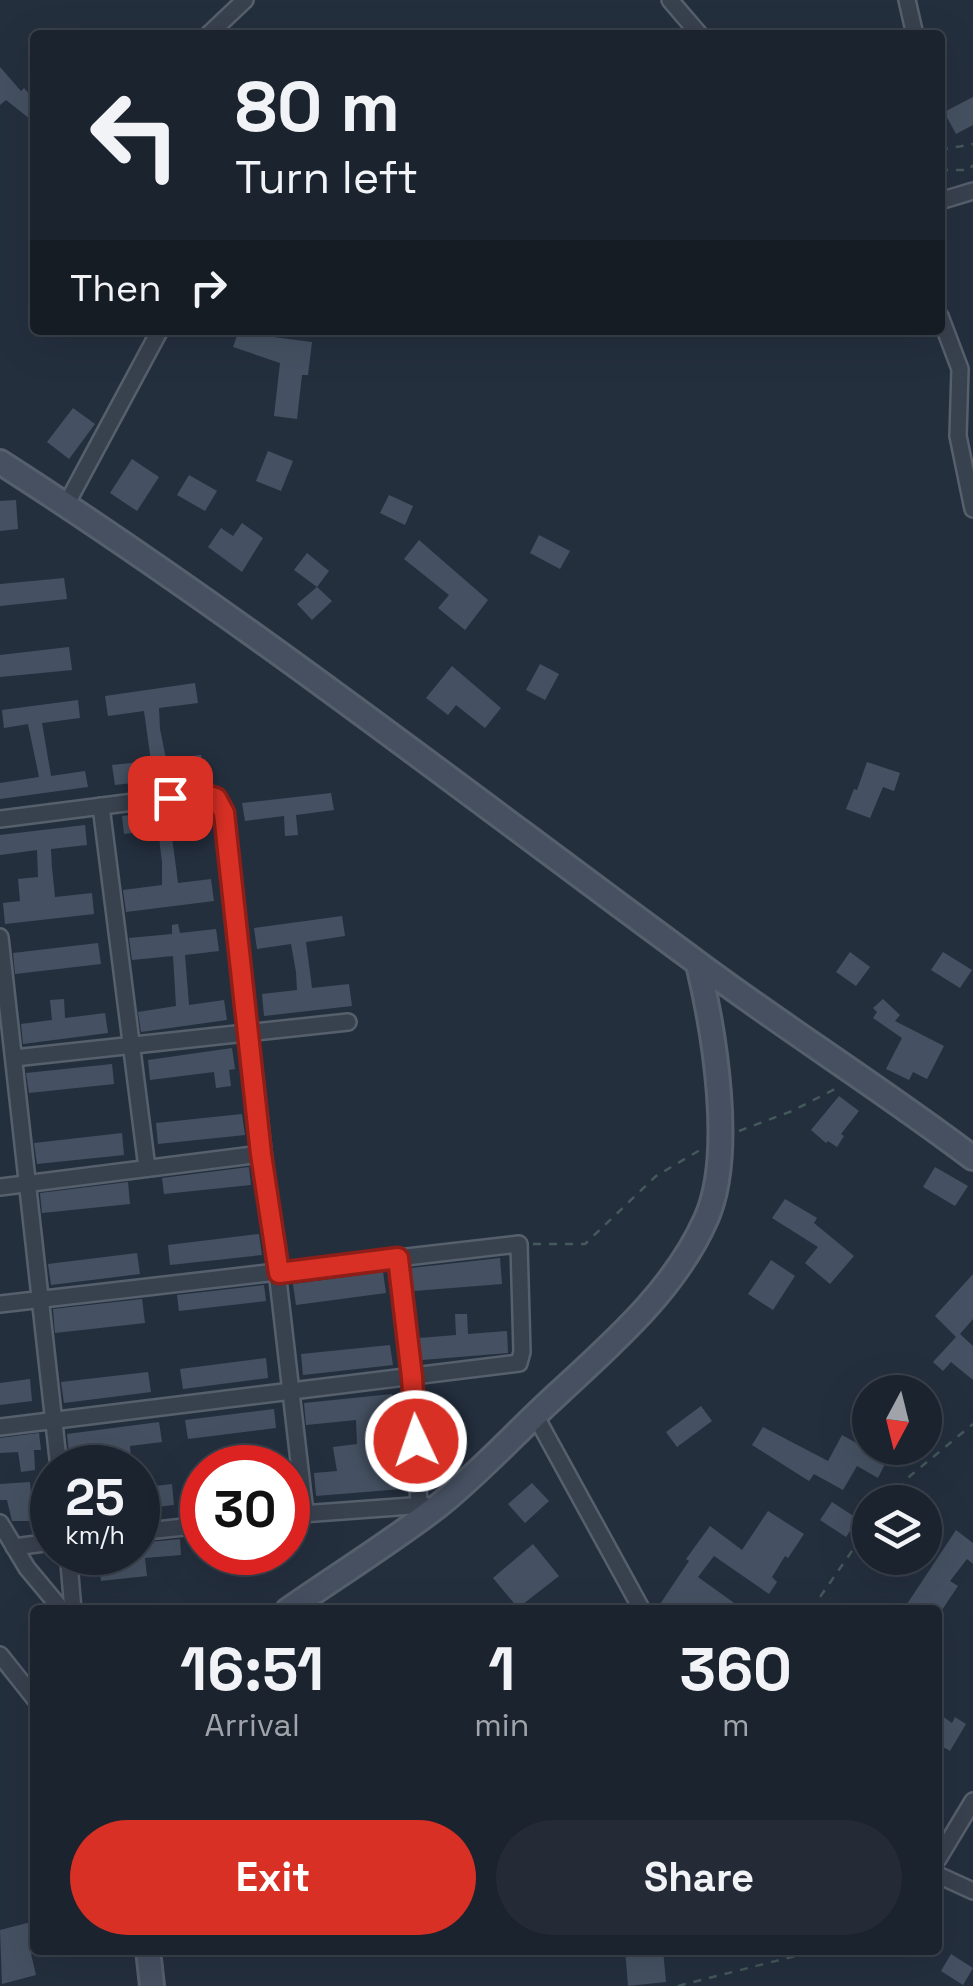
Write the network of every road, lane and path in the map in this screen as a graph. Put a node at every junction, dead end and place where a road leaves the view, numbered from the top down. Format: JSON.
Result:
{"nodes":[{"id":1,"x":245,"y":0,"type":"edge"},
{"id":2,"x":670,"y":0,"type":"edge"},
{"id":3,"x":907,"y":0,"type":"edge"},
{"id":4,"x":213,"y":30,"type":"edge"},
{"id":5,"x":696,"y":30,"type":"edge"},
{"id":6,"x":914,"y":30,"type":"edge"},
{"id":7,"x":973,"y":144,"type":"edge"},
{"id":8,"x":945,"y":149,"type":"edge"},
{"id":9,"x":973,"y":164,"type":"edge"},
{"id":10,"x":945,"y":170,"type":"edge"},
{"id":11,"x":973,"y":191,"type":"edge"},
{"id":12,"x":945,"y":200,"type":"edge"},
{"id":13,"x":945,"y":325,"type":"edge"},
{"id":14,"x":157,"y":335,"type":"edge"},
{"id":15,"x":967,"y":366,"type":"edge"},
{"id":16,"x":0,"y":462,"type":"edge"},
{"id":17,"x":970,"y":486,"type":"edge"},
{"id":18,"x":66,"y":505,"type":"junction"},
{"id":19,"x":973,"y":509,"type":"edge"},
{"id":20,"x":101,"y":806,"type":"junction"},
{"id":21,"x":0,"y":819,"type":"edge"},
{"id":22,"x":0,"y":938,"type":"edge"},
{"id":23,"x":698,"y":964,"type":"junction"},
{"id":24,"x":348,"y":1022,"type":"dead end"},
{"id":25,"x":248,"y":1032,"type":"junction"},
{"id":26,"x":133,"y":1045,"type":"junction"},
{"id":27,"x":14,"y":1058,"type":"junction"},
{"id":28,"x":261,"y":1154,"type":"junction"},
{"id":29,"x":973,"y":1158,"type":"edge"},
{"id":30,"x":147,"y":1168,"type":"junction"},
{"id":31,"x":27,"y":1183,"type":"junction"},
{"id":32,"x":0,"y":1188,"type":"edge"},
{"id":33,"x":398,"y":1258,"type":"junction"},
{"id":34,"x":279,"y":1273,"type":"junction"},
{"id":35,"x":42,"y":1298,"type":"junction"},
{"id":36,"x":0,"y":1304,"type":"edge"},
{"id":37,"x":412,"y":1377,"type":"junction"},
{"id":38,"x":290,"y":1390,"type":"junction"},
{"id":39,"x":535,"y":1415,"type":"junction"},
{"id":40,"x":54,"y":1421,"type":"junction"},
{"id":41,"x":973,"y":1424,"type":"edge"},
{"id":42,"x":0,"y":1427,"type":"edge"},
{"id":43,"x":57,"y":1445,"type":"edge"},
{"id":44,"x":297,"y":1445,"type":"edge"},
{"id":45,"x":902,"y":1485,"type":"edge"},
{"id":46,"x":429,"y":1505,"type":"junction"},
{"id":47,"x":310,"y":1512,"type":"edge"},
{"id":48,"x":0,"y":1523,"type":"edge"},
{"id":49,"x":30,"y":1545,"type":"edge"},
{"id":50,"x":14,"y":1547,"type":"junction"},
{"id":51,"x":852,"y":1551,"type":"edge"},
{"id":52,"x":70,"y":1575,"type":"edge"},
{"id":53,"x":58,"y":1605,"type":"edge"},
{"id":54,"x":73,"y":1605,"type":"edge"},
{"id":55,"x":295,"y":1605,"type":"edge"},
{"id":56,"x":639,"y":1605,"type":"edge"},
{"id":57,"x":814,"y":1605,"type":"edge"},
{"id":58,"x":0,"y":1656,"type":"edge"},
{"id":59,"x":30,"y":1694,"type":"edge"},
{"id":60,"x":973,"y":1801,"type":"edge"},
{"id":61,"x":942,"y":1852,"type":"edge"},
{"id":62,"x":942,"y":1877,"type":"edge"},
{"id":63,"x":973,"y":1891,"type":"edge"},
{"id":64,"x":148,"y":1955,"type":"edge"},
{"id":65,"x":796,"y":1955,"type":"edge"},
{"id":66,"x":149,"y":1985,"type":"edge"},
{"id":67,"x":678,"y":1986,"type":"edge"}],
"edges":[{"from":1,"to":4,"type":"street"},
{"from":2,"to":5,"type":"street"},
{"from":3,"to":6,"type":"street"},
{"from":7,"to":8,"type":"path"},
{"from":9,"to":10,"type":"path"},
{"from":11,"to":12,"type":"street"},
{"from":13,"to":15,"type":"street"},
{"from":14,"to":18,"type":"street"},
{"from":15,"to":17,"type":"street"},
{"from":16,"to":18,"type":"main road"},
{"from":17,"to":19,"type":"street"},
{"from":18,"to":23,"type":"main road"},
{"from":20,"to":21,"type":"street"},
{"from":20,"to":25,"type":"street"},
{"from":20,"to":26,"type":"street"},
{"from":22,"to":27,"type":"street"},
{"from":23,"to":29,"type":"main road"},
{"from":23,"to":39,"type":"main road"},
{"from":24,"to":25,"type":"street"},
{"from":25,"to":26,"type":"street"},
{"from":25,"to":28,"type":"street"},
{"from":26,"to":27,"type":"street"},
{"from":26,"to":30,"type":"street"},
{"from":27,"to":31,"type":"street"},
{"from":28,"to":30,"type":"street"},
{"from":28,"to":34,"type":"street"},
{"from":30,"to":31,"type":"street"},
{"from":31,"to":32,"type":"street"},
{"from":31,"to":35,"type":"street"},
{"from":33,"to":34,"type":"street"},
{"from":33,"to":37,"type":"street"},
{"from":33,"to":37,"type":"street"},
{"from":34,"to":35,"type":"street"},
{"from":34,"to":38,"type":"street"},
{"from":35,"to":36,"type":"street"},
{"from":35,"to":40,"type":"street"},
{"from":37,"to":38,"type":"street"},
{"from":37,"to":46,"type":"street"},
{"from":38,"to":40,"type":"street"},
{"from":38,"to":44,"type":"street"},
{"from":39,"to":46,"type":"main road"},
{"from":39,"to":56,"type":"street"},
{"from":40,"to":42,"type":"street"},
{"from":40,"to":43,"type":"street"},
{"from":41,"to":45,"type":"path"},
{"from":46,"to":47,"type":"street"},
{"from":46,"to":55,"type":"main road"},
{"from":48,"to":50,"type":"street"},
{"from":49,"to":50,"type":"street"},
{"from":50,"to":53,"type":"street"},
{"from":51,"to":57,"type":"path"},
{"from":52,"to":54,"type":"street"},
{"from":58,"to":59,"type":"street"},
{"from":60,"to":61,"type":"street"},
{"from":62,"to":63,"type":"street"},
{"from":64,"to":66,"type":"main road"},
{"from":65,"to":67,"type":"path"}]}
